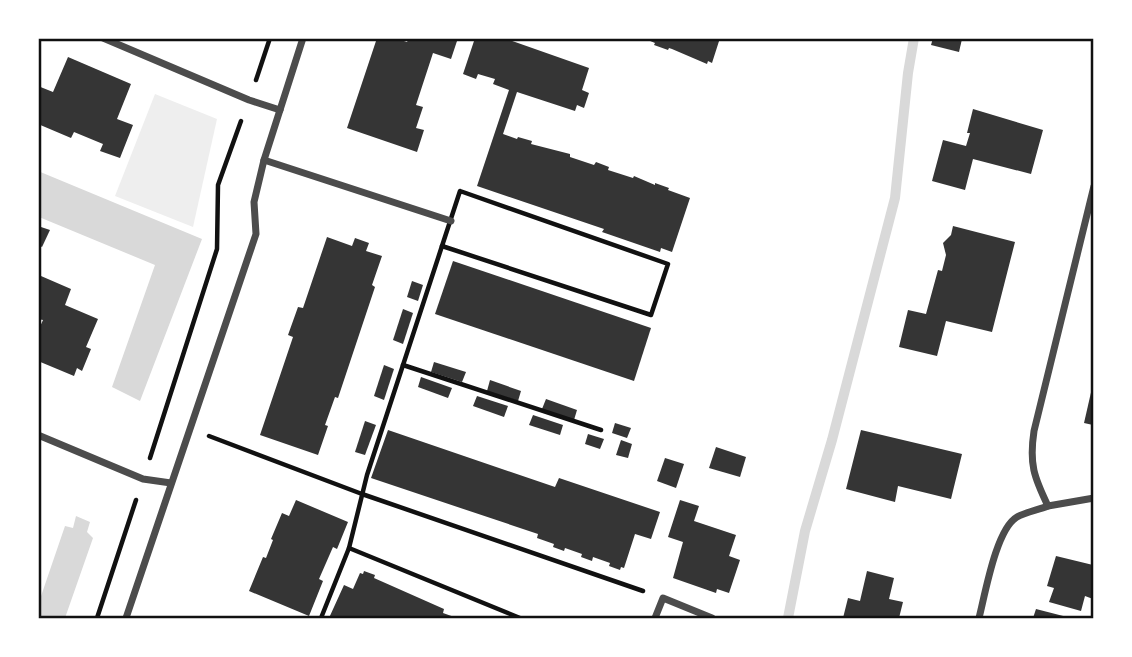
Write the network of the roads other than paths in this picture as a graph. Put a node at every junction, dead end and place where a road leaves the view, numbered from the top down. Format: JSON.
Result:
{"nodes":[{"id":1,"x":103,"y":38,"type":"edge"},
{"id":2,"x":303,"y":38,"type":"edge"},
{"id":3,"x":280,"y":110,"type":"junction"},
{"id":4,"x":264,"y":160,"type":"junction"},
{"id":5,"x":1094,"y":186,"type":"edge"},
{"id":6,"x":451,"y":220,"type":"road end"},
{"id":7,"x":38,"y":435,"type":"edge"},
{"id":8,"x":171,"y":483,"type":"junction"},
{"id":9,"x":1094,"y":498,"type":"edge"},
{"id":10,"x":1048,"y":506,"type":"junction"},
{"id":11,"x":126,"y":618,"type":"edge"},
{"id":12,"x":655,"y":618,"type":"edge"},
{"id":13,"x":712,"y":618,"type":"edge"},
{"id":14,"x":979,"y":618,"type":"edge"}],
"edges":[{"from":1,"to":3,"type":"street"},
{"from":2,"to":3,"type":"street"},
{"from":3,"to":4,"type":"street"},
{"from":4,"to":6,"type":"street"},
{"from":4,"to":8,"type":"street"},
{"from":5,"to":10,"type":"street"},
{"from":7,"to":8,"type":"street"},
{"from":8,"to":11,"type":"street"},
{"from":9,"to":10,"type":"street"},
{"from":10,"to":14,"type":"street"},
{"from":12,"to":13,"type":"street"}]}
